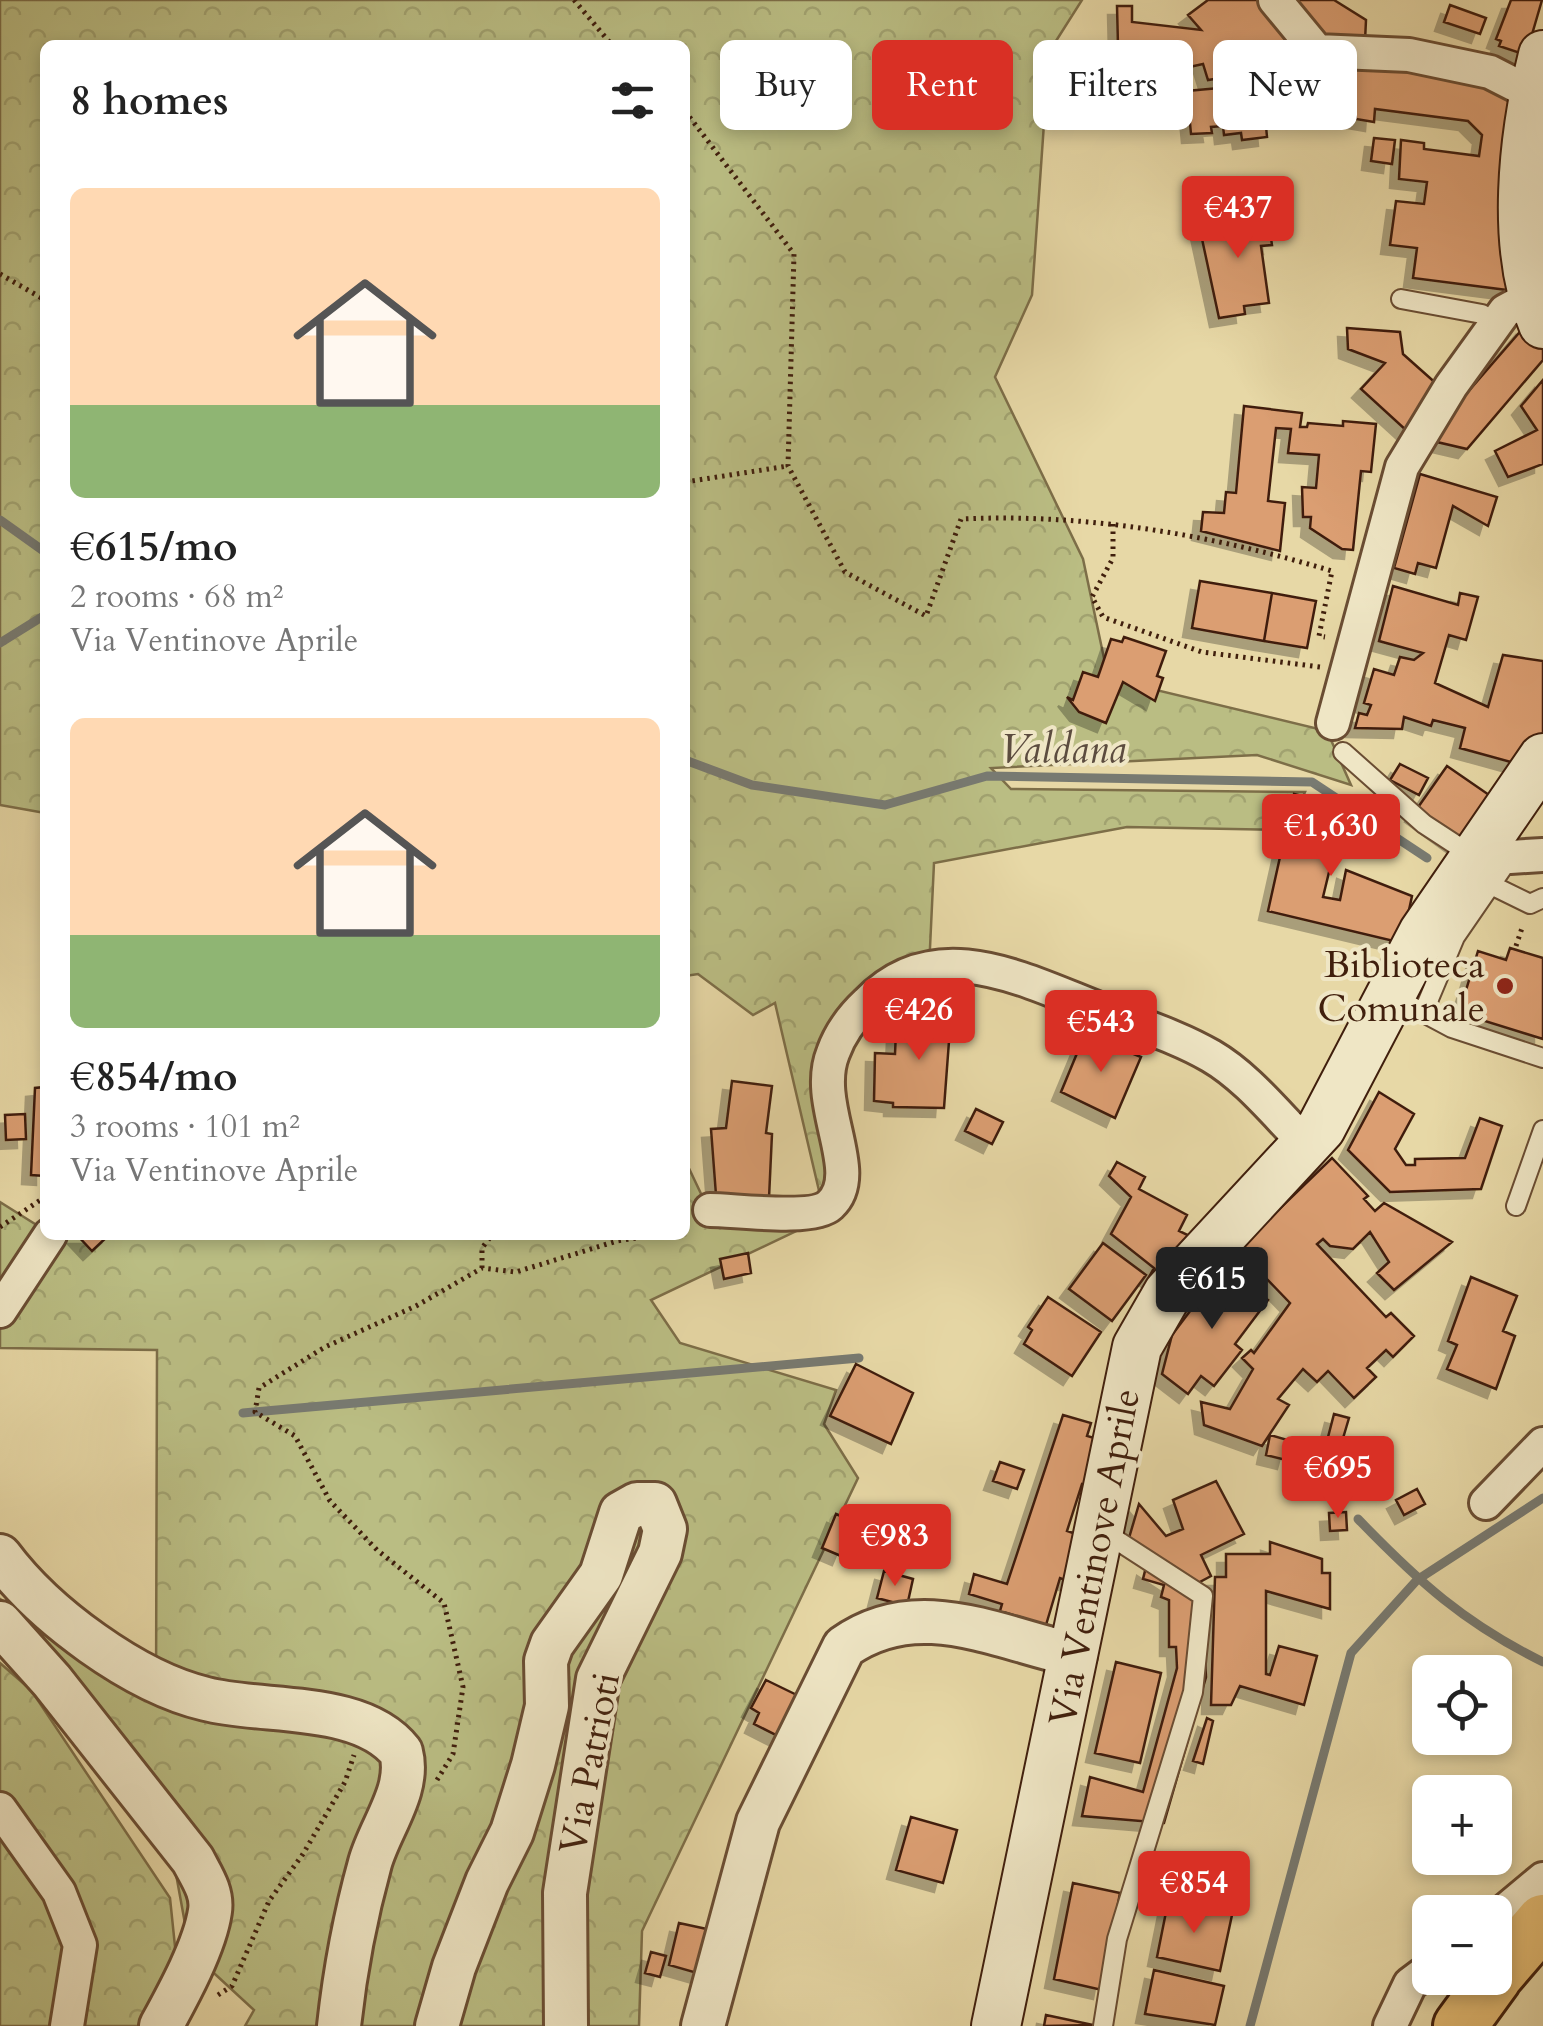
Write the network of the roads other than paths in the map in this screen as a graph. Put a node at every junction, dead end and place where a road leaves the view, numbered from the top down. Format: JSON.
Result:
{"nodes":[{"id":1,"x":1275,"y":0,"type":"edge"},
{"id":2,"x":1539,"y":75,"type":"edge"},
{"id":3,"x":1401,"y":299,"type":"dead end"},
{"id":4,"x":1523,"y":315,"type":"edge"},
{"id":5,"x":1338,"y":738,"type":"joint"},
{"id":6,"x":1541,"y":764,"type":"edge"},
{"id":7,"x":1495,"y":861,"type":"edge"},
{"id":8,"x":1543,"y":898,"type":"edge"},
{"id":9,"x":1406,"y":1004,"type":"junction"},
{"id":10,"x":1543,"y":1058,"type":"edge"},
{"id":11,"x":1543,"y":1130,"type":"edge"},
{"id":12,"x":1306,"y":1144,"type":"junction"},
{"id":13,"x":1516,"y":1206,"type":"dead end"},
{"id":14,"x":710,"y":1210,"type":"dead end"},
{"id":15,"x":47,"y":1240,"type":"edge"},
{"id":16,"x":0,"y":1311,"type":"edge"},
{"id":17,"x":1543,"y":1444,"type":"edge"},
{"id":18,"x":1486,"y":1503,"type":"dead end"},
{"id":19,"x":1100,"y":1529,"type":"junction"},
{"id":20,"x":0,"y":1556,"type":"edge"},
{"id":21,"x":0,"y":1623,"type":"edge"},
{"id":22,"x":1075,"y":1656,"type":"junction"},
{"id":23,"x":0,"y":1809,"type":"edge"},
{"id":24,"x":1543,"y":1879,"type":"edge"},
{"id":25,"x":1512,"y":1905,"type":"edge"},
{"id":26,"x":1543,"y":1920,"type":"edge"},
{"id":27,"x":1512,"y":1957,"type":"edge"},
{"id":28,"x":1412,"y":1982,"type":"edge"},
{"id":29,"x":1482,"y":1995,"type":"edge"},
{"id":30,"x":68,"y":2026,"type":"edge"},
{"id":31,"x":160,"y":2026,"type":"edge"},
{"id":32,"x":338,"y":2026,"type":"edge"},
{"id":33,"x":437,"y":2026,"type":"edge"},
{"id":34,"x":566,"y":2026,"type":"edge"},
{"id":35,"x":704,"y":2026,"type":"edge"},
{"id":36,"x":996,"y":2026,"type":"edge"},
{"id":37,"x":1102,"y":2026,"type":"edge"},
{"id":38,"x":1390,"y":2026,"type":"edge"},
{"id":39,"x":1460,"y":2026,"type":"edge"}],
"edges":[{"from":1,"to":2,"type":"street"},
{"from":2,"to":4,"type":"main road"},
{"from":3,"to":4,"type":"lane"},
{"from":4,"to":5,"type":"street"},
{"from":5,"to":7,"type":"lane"},
{"from":6,"to":7,"type":"main road","name":"Via Ventinove Aprile"},
{"from":7,"to":8,"type":"lane"},
{"from":7,"to":9,"type":"main road","name":"Via Ventinove Aprile"},
{"from":9,"to":10,"type":"lane"},
{"from":9,"to":12,"type":"main road","name":"Via Ventinove Aprile"},
{"from":11,"to":13,"type":"lane"},
{"from":12,"to":14,"type":"street"},
{"from":12,"to":19,"type":"main road","name":"Via Ventinove Aprile"},
{"from":15,"to":16,"type":"street"},
{"from":17,"to":18,"type":"street"},
{"from":19,"to":22,"type":"main road","name":"Via Ventinove Aprile"},
{"from":19,"to":37,"type":"lane"},
{"from":20,"to":32,"type":"street"},
{"from":21,"to":31,"type":"street"},
{"from":22,"to":35,"type":"street"},
{"from":22,"to":36,"type":"main road","name":"Via Ventinove Aprile"},
{"from":23,"to":30,"type":"street"},
{"from":24,"to":25,"type":"street"},
{"from":26,"to":27,"type":"main road"},
{"from":28,"to":38,"type":"street"},
{"from":29,"to":39,"type":"main road"},
{"from":33,"to":34,"type":"street","name":"Via Patrioti"}]}
